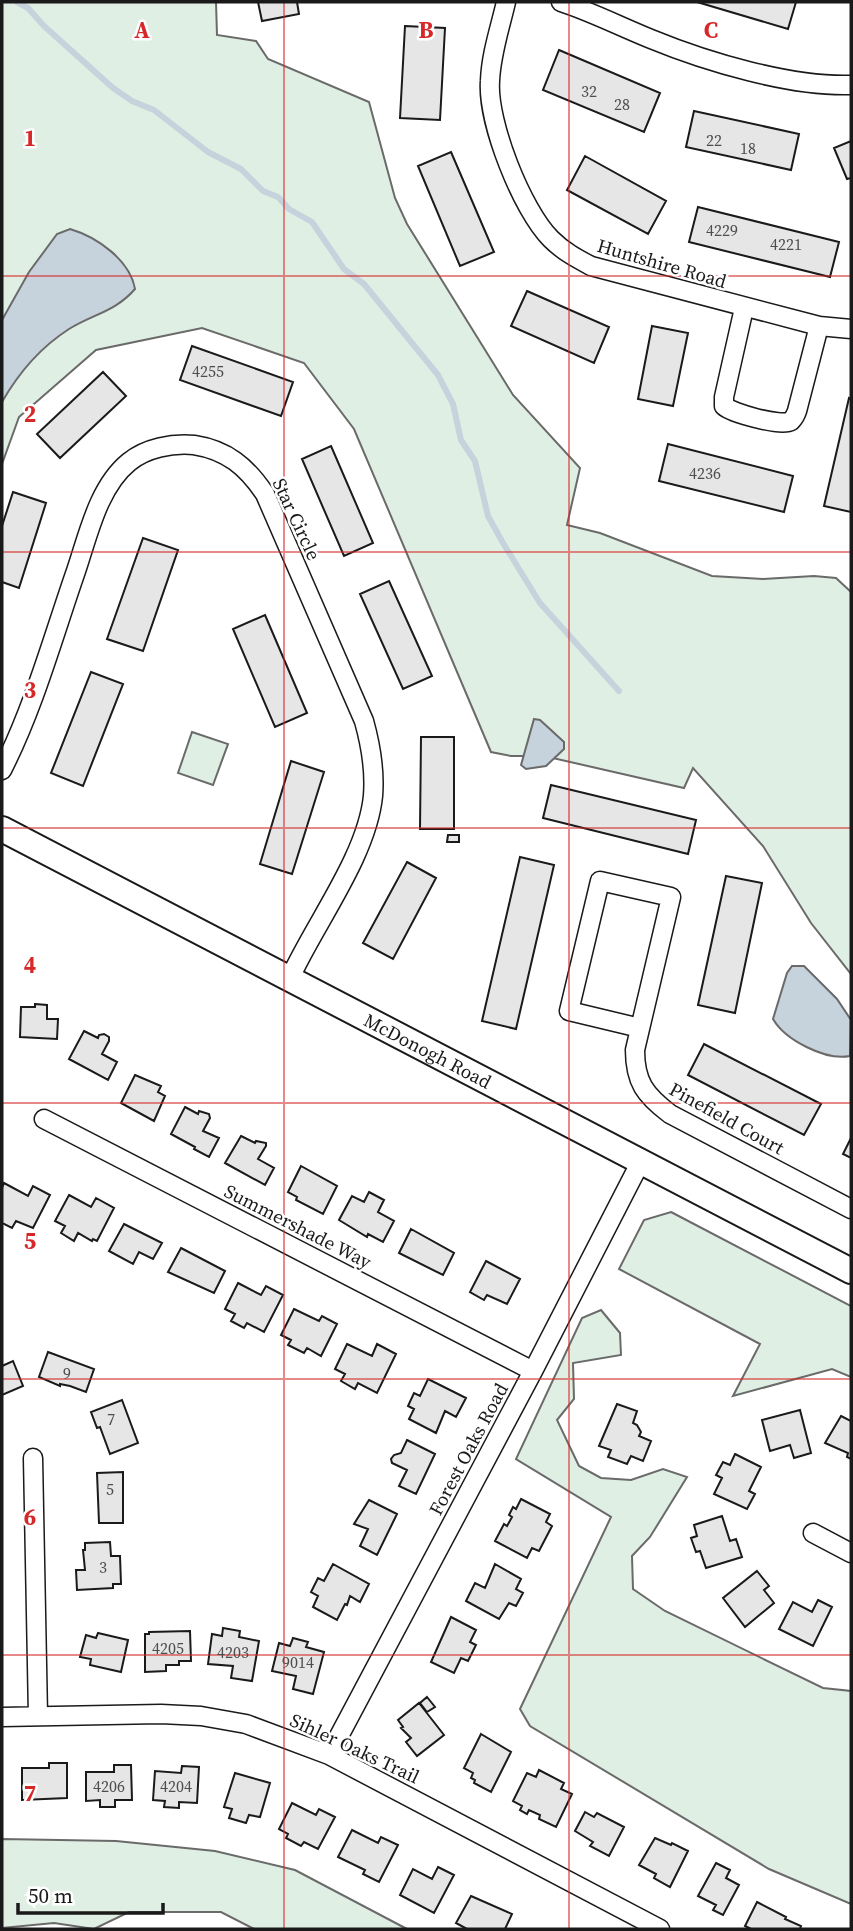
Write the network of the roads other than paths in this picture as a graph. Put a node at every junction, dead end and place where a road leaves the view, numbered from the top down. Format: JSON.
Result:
{"nodes":[{"id":1,"x":506,"y":2,"type":"edge"},
{"id":2,"x":561,"y":2,"type":"edge"},
{"id":3,"x":851,"y":85,"type":"edge"},
{"id":4,"x":744,"y":308,"type":"junction"},
{"id":5,"x":819,"y":326,"type":"junction"},
{"id":6,"x":851,"y":329,"type":"edge"},
{"id":7,"x":2,"y":770,"type":"edge"},
{"id":8,"x":2,"y":830,"type":"edge"},
{"id":9,"x":290,"y":978,"type":"junction"},
{"id":10,"x":640,"y":1028,"type":"junction"},
{"id":11,"x":44,"y":1119,"type":"dead end"},
{"id":12,"x":641,"y":1161,"type":"junction"},
{"id":13,"x":851,"y":1209,"type":"edge"},
{"id":14,"x":851,"y":1271,"type":"edge"},
{"id":15,"x":533,"y":1371,"type":"junction"},
{"id":16,"x":33,"y":1458,"type":"dead end"},
{"id":17,"x":813,"y":1533,"type":"dead end"},
{"id":18,"x":851,"y":1553,"type":"edge"},
{"id":19,"x":38,"y":1716,"type":"junction"},
{"id":20,"x":2,"y":1717,"type":"edge"},
{"id":21,"x":329,"y":1755,"type":"junction"},
{"id":22,"x":660,"y":1929,"type":"edge"}],
"edges":[{"from":1,"to":4,"type":"street","name":"Huntshire Road"},
{"from":2,"to":3,"type":"street"},
{"from":4,"to":5,"type":"street","name":"Huntshire Road"},
{"from":4,"to":5,"type":"street"},
{"from":5,"to":6,"type":"street","name":"Huntshire Road"},
{"from":7,"to":9,"type":"street","name":"Star Circle"},
{"from":8,"to":9,"type":"main road","name":"McDonogh Road"},
{"from":9,"to":12,"type":"main road","name":"McDonogh Road"},
{"from":10,"to":10,"type":"street","name":"Pinefield Court"},
{"from":10,"to":13,"type":"street","name":"Pinefield Court"},
{"from":11,"to":15,"type":"street","name":"Summershade Way"},
{"from":12,"to":14,"type":"main road","name":"McDonogh Road"},
{"from":12,"to":15,"type":"street","name":"Forest Oaks Road"},
{"from":15,"to":21,"type":"street","name":"Forest Oaks Road"},
{"from":16,"to":19,"type":"street"},
{"from":17,"to":18,"type":"street"},
{"from":19,"to":20,"type":"street","name":"Sihler Oaks Trail"},
{"from":19,"to":21,"type":"street","name":"Sihler Oaks Trail"},
{"from":21,"to":22,"type":"street","name":"Sihler Oaks Trail"}]}
